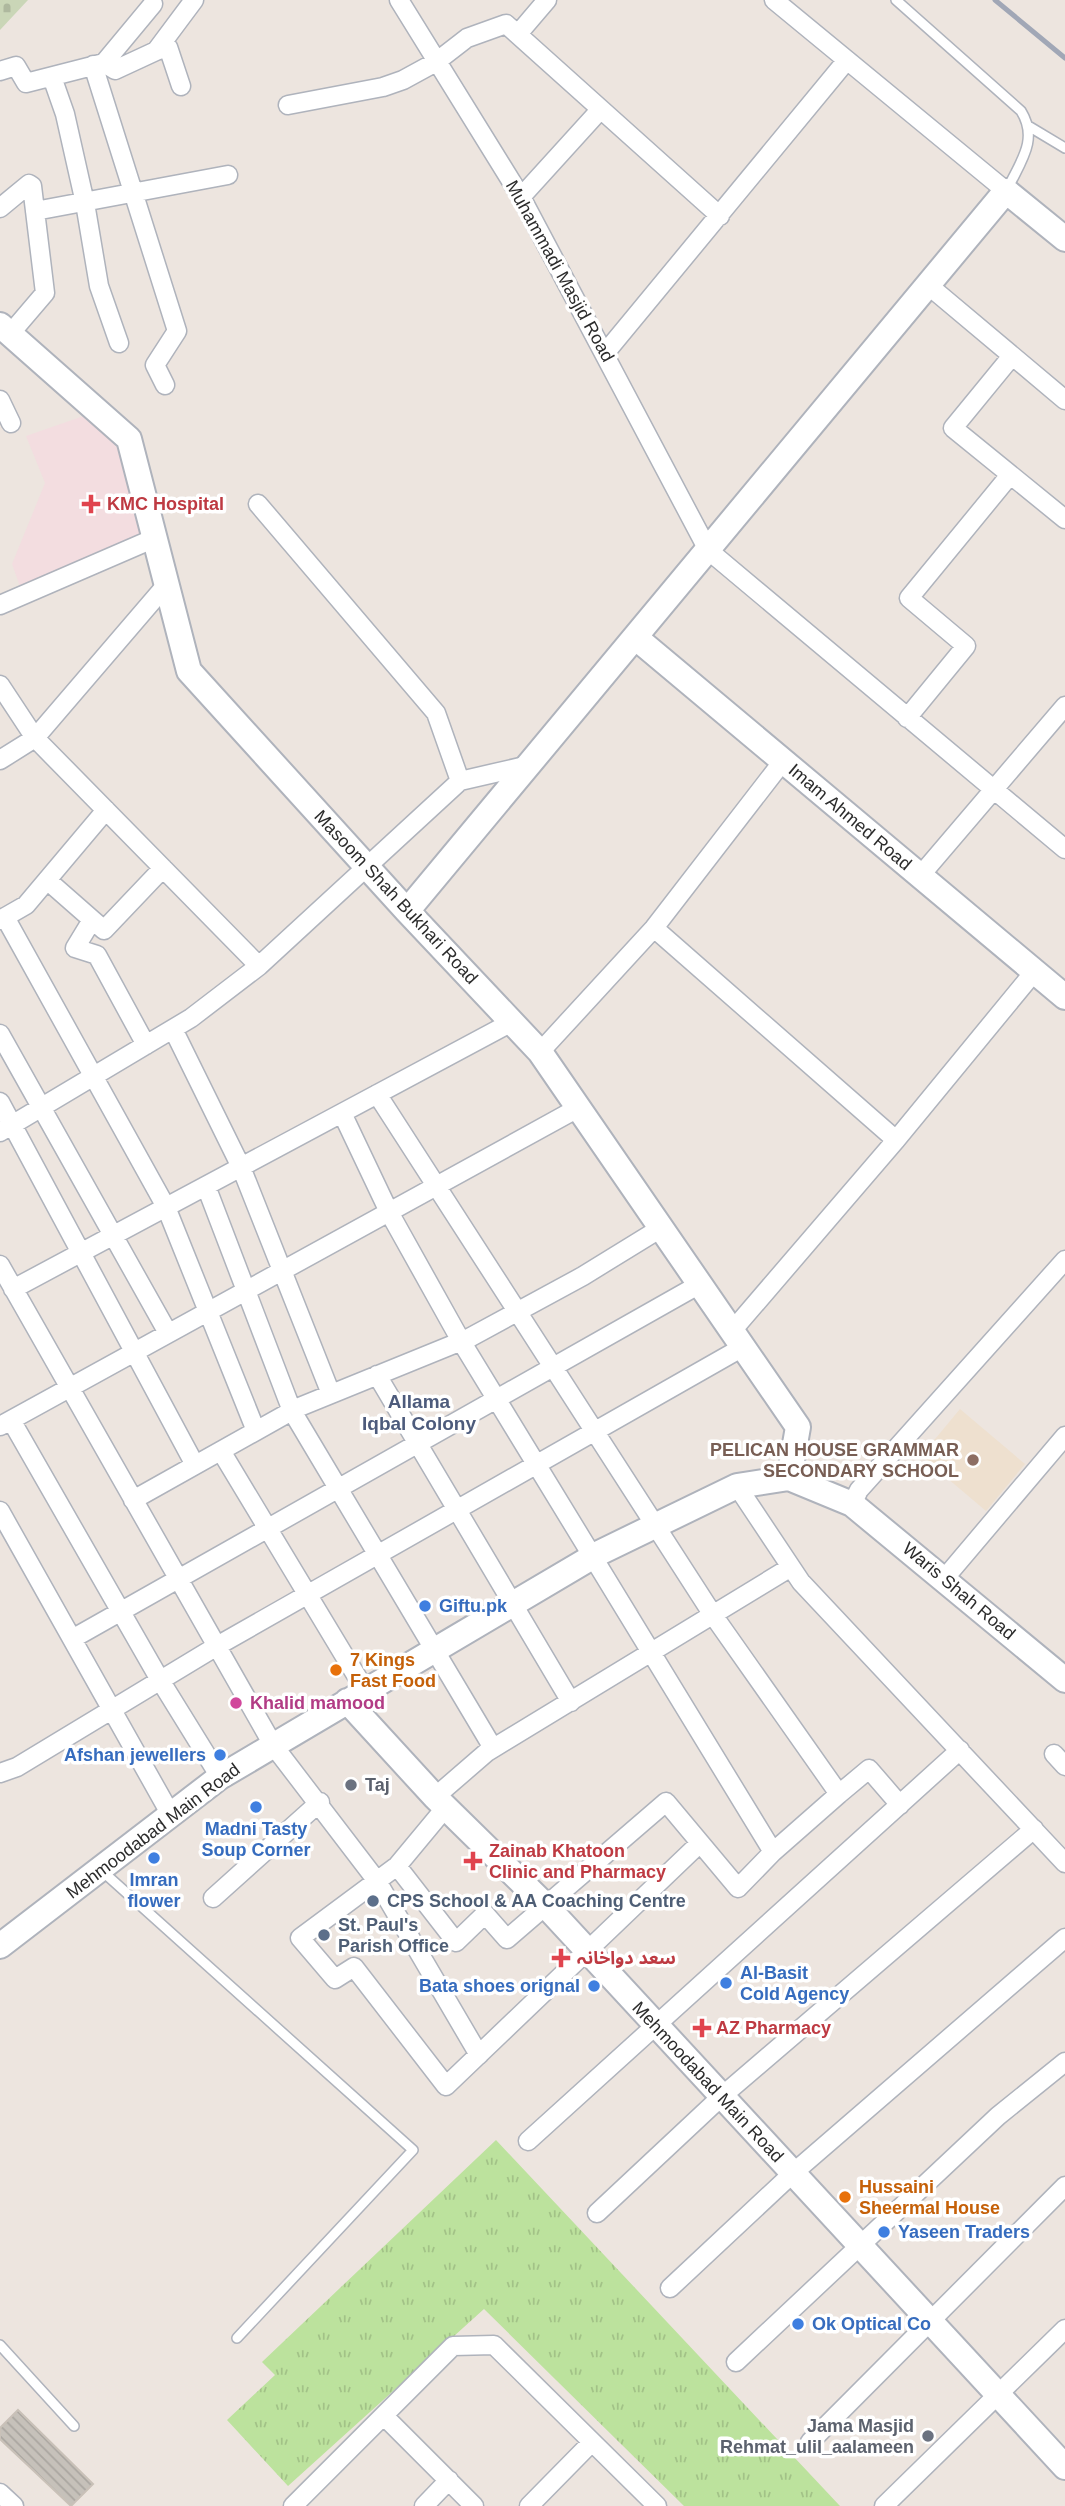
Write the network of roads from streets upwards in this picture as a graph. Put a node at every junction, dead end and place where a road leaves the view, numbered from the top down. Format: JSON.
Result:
{"nodes":[{"id":1,"x":194,"y":0,"type":"edge"},
{"id":2,"x":399,"y":0,"type":"edge"},
{"id":3,"x":547,"y":0,"type":"edge"},
{"id":4,"x":774,"y":0,"type":"edge"},
{"id":5,"x":153,"y":4,"type":"dead end"},
{"id":6,"x":518,"y":34,"type":"junction"},
{"id":7,"x":156,"y":51,"type":"junction"},
{"id":8,"x":847,"y":60,"type":"junction"},
{"id":9,"x":436,"y":62,"type":"junction"},
{"id":10,"x":99,"y":64,"type":"junction"},
{"id":11,"x":0,"y":71,"type":"edge"},
{"id":12,"x":52,"y":77,"type":"junction"},
{"id":13,"x":181,"y":86,"type":"dead end"},
{"id":14,"x":288,"y":105,"type":"dead end"},
{"id":15,"x":600,"y":110,"type":"junction"},
{"id":16,"x":228,"y":175,"type":"dead end"},
{"id":17,"x":1006,"y":191,"type":"junction"},
{"id":18,"x":133,"y":194,"type":"junction"},
{"id":19,"x":521,"y":197,"type":"junction"},
{"id":20,"x":85,"y":203,"type":"junction"},
{"id":21,"x":0,"y":208,"type":"edge"},
{"id":22,"x":35,"y":211,"type":"junction"},
{"id":23,"x":720,"y":216,"type":"junction"},
{"id":24,"x":1065,"y":239,"type":"edge"},
{"id":25,"x":928,"y":285,"type":"junction"},
{"id":26,"x":5,"y":329,"type":"edge"},
{"id":27,"x":118,"y":343,"type":"dead end"},
{"id":28,"x":606,"y":352,"type":"junction"},
{"id":29,"x":1013,"y":356,"type":"junction"},
{"id":30,"x":164,"y":385,"type":"dead end"},
{"id":31,"x":0,"y":400,"type":"edge"},
{"id":32,"x":1065,"y":401,"type":"edge"},
{"id":33,"x":10,"y":423,"type":"dead end"},
{"id":34,"x":1010,"y":475,"type":"junction"},
{"id":35,"x":258,"y":504,"type":"dead end"},
{"id":36,"x":1065,"y":519,"type":"edge"},
{"id":37,"x":155,"y":538,"type":"junction"},
{"id":38,"x":708,"y":550,"type":"junction"},
{"id":39,"x":167,"y":584,"type":"junction"},
{"id":40,"x":0,"y":605,"type":"edge"},
{"id":41,"x":635,"y":637,"type":"junction"},
{"id":42,"x":0,"y":685,"type":"edge"},
{"id":43,"x":1065,"y":706,"type":"edge"},
{"id":44,"x":906,"y":718,"type":"junction"},
{"id":45,"x":35,"y":738,"type":"junction"},
{"id":46,"x":0,"y":760,"type":"edge"},
{"id":47,"x":783,"y":761,"type":"junction"},
{"id":48,"x":528,"y":765,"type":"junction"},
{"id":49,"x":460,"y":781,"type":"junction"},
{"id":50,"x":992,"y":792,"type":"junction"},
{"id":51,"x":106,"y":810,"type":"junction"},
{"id":52,"x":1065,"y":849,"type":"edge"},
{"id":53,"x":367,"y":867,"type":"junction"},
{"id":54,"x":163,"y":868,"type":"junction"},
{"id":55,"x":920,"y":876,"type":"junction"},
{"id":56,"x":47,"y":880,"type":"junction"},
{"id":57,"x":407,"y":911,"type":"junction"},
{"id":58,"x":2,"y":918,"type":"edge"},
{"id":59,"x":92,"y":920,"type":"junction"},
{"id":60,"x":654,"y":928,"type":"junction"},
{"id":61,"x":259,"y":966,"type":"junction"},
{"id":62,"x":1034,"y":972,"type":"junction"},
{"id":63,"x":1065,"y":997,"type":"edge"},
{"id":64,"x":512,"y":1022,"type":"junction"},
{"id":65,"x":173,"y":1029,"type":"junction"},
{"id":66,"x":0,"y":1034,"type":"edge"},
{"id":67,"x":146,"y":1045,"type":"junction"},
{"id":68,"x":540,"y":1052,"type":"junction"},
{"id":69,"x":95,"y":1075,"type":"junction"},
{"id":70,"x":377,"y":1094,"type":"junction"},
{"id":71,"x":0,"y":1102,"type":"edge"},
{"id":72,"x":41,"y":1107,"type":"junction"},
{"id":73,"x":578,"y":1108,"type":"junction"},
{"id":74,"x":342,"y":1113,"type":"junction"},
{"id":75,"x":6,"y":1128,"type":"edge"},
{"id":76,"x":896,"y":1140,"type":"junction"},
{"id":77,"x":241,"y":1167,"type":"junction"},
{"id":78,"x":206,"y":1186,"type":"junction"},
{"id":79,"x":436,"y":1186,"type":"junction"},
{"id":80,"x":166,"y":1207,"type":"junction"},
{"id":81,"x":389,"y":1212,"type":"junction"},
{"id":82,"x":661,"y":1228,"type":"junction"},
{"id":83,"x":114,"y":1235,"type":"junction"},
{"id":84,"x":83,"y":1251,"type":"junction"},
{"id":85,"x":1065,"y":1260,"type":"edge"},
{"id":86,"x":0,"y":1265,"type":"edge"},
{"id":87,"x":284,"y":1270,"type":"junction"},
{"id":88,"x":700,"y":1284,"type":"junction"},
{"id":89,"x":13,"y":1289,"type":"junction"},
{"id":90,"x":248,"y":1290,"type":"junction"},
{"id":91,"x":208,"y":1311,"type":"junction"},
{"id":92,"x":516,"y":1311,"type":"junction"},
{"id":93,"x":169,"y":1333,"type":"junction"},
{"id":94,"x":737,"y":1339,"type":"junction"},
{"id":95,"x":461,"y":1341,"type":"junction"},
{"id":96,"x":135,"y":1352,"type":"junction"},
{"id":97,"x":551,"y":1368,"type":"junction"},
{"id":98,"x":377,"y":1375,"type":"junction"},
{"id":99,"x":70,"y":1388,"type":"junction"},
{"id":100,"x":331,"y":1394,"type":"junction"},
{"id":101,"x":497,"y":1398,"type":"junction"},
{"id":102,"x":292,"y":1410,"type":"junction"},
{"id":103,"x":6,"y":1423,"type":"edge"},
{"id":104,"x":256,"y":1431,"type":"junction"},
{"id":105,"x":593,"y":1432,"type":"junction"},
{"id":106,"x":1065,"y":1436,"type":"edge"},
{"id":107,"x":418,"y":1443,"type":"junction"},
{"id":108,"x":221,"y":1451,"type":"junction"},
{"id":109,"x":537,"y":1464,"type":"junction"},
{"id":110,"x":195,"y":1465,"type":"junction"},
{"id":111,"x":789,"y":1478,"type":"junction"},
{"id":112,"x":737,"y":1486,"type":"junction"},
{"id":113,"x":338,"y":1488,"type":"junction"},
{"id":114,"x":134,"y":1500,"type":"junction"},
{"id":115,"x":852,"y":1504,"type":"junction"},
{"id":116,"x":457,"y":1510,"type":"junction"},
{"id":117,"x":0,"y":1511,"type":"edge"},
{"id":118,"x":654,"y":1525,"type":"junction"},
{"id":119,"x":267,"y":1527,"type":"junction"},
{"id":120,"x":377,"y":1555,"type":"junction"},
{"id":121,"x":592,"y":1558,"type":"junction"},
{"id":122,"x":791,"y":1567,"type":"junction"},
{"id":123,"x":178,"y":1578,"type":"junction"},
{"id":124,"x":944,"y":1579,"type":"junction"},
{"id":125,"x":307,"y":1594,"type":"junction"},
{"id":126,"x":513,"y":1604,"type":"junction"},
{"id":127,"x":120,"y":1611,"type":"junction"},
{"id":128,"x":713,"y":1615,"type":"junction"},
{"id":129,"x":72,"y":1639,"type":"junction"},
{"id":130,"x":217,"y":1646,"type":"junction"},
{"id":131,"x":433,"y":1650,"type":"junction"},
{"id":132,"x":651,"y":1654,"type":"junction"},
{"id":133,"x":160,"y":1680,"type":"junction"},
{"id":134,"x":1065,"y":1680,"type":"edge"},
{"id":135,"x":356,"y":1695,"type":"junction"},
{"id":136,"x":571,"y":1702,"type":"junction"},
{"id":137,"x":112,"y":1709,"type":"junction"},
{"id":138,"x":273,"y":1745,"type":"junction"},
{"id":139,"x":494,"y":1748,"type":"junction"},
{"id":140,"x":960,"y":1750,"type":"junction"},
{"id":141,"x":0,"y":1773,"type":"edge"},
{"id":142,"x":220,"y":1777,"type":"junction"},
{"id":143,"x":839,"y":1794,"type":"junction"},
{"id":144,"x":320,"y":1802,"type":"junction"},
{"id":145,"x":440,"y":1802,"type":"junction"},
{"id":146,"x":900,"y":1805,"type":"junction"},
{"id":147,"x":171,"y":1815,"type":"junction"},
{"id":148,"x":1034,"y":1829,"type":"junction"},
{"id":149,"x":700,"y":1843,"type":"junction"},
{"id":150,"x":773,"y":1852,"type":"junction"},
{"id":151,"x":1065,"y":1863,"type":"edge"},
{"id":152,"x":397,"y":1866,"type":"junction"},
{"id":153,"x":377,"y":1881,"type":"junction"},
{"id":154,"x":213,"y":1898,"type":"dead end"},
{"id":155,"x":547,"y":1907,"type":"junction"},
{"id":156,"x":1065,"y":1938,"type":"edge"},
{"id":157,"x":0,"y":1946,"type":"edge"},
{"id":158,"x":586,"y":1951,"type":"junction"},
{"id":159,"x":655,"y":2025,"type":"junction"},
{"id":160,"x":479,"y":2055,"type":"junction"},
{"id":161,"x":1065,"y":2062,"type":"edge"},
{"id":162,"x":721,"y":2097,"type":"junction"},
{"id":163,"x":528,"y":2141,"type":"dead end"},
{"id":164,"x":792,"y":2174,"type":"junction"},
{"id":165,"x":1065,"y":2186,"type":"edge"},
{"id":166,"x":597,"y":2213,"type":"dead end"},
{"id":167,"x":859,"y":2245,"type":"junction"},
{"id":168,"x":670,"y":2288,"type":"dead end"},
{"id":169,"x":930,"y":2321,"type":"junction"},
{"id":170,"x":1065,"y":2329,"type":"edge"},
{"id":171,"x":736,"y":2362,"type":"dead end"},
{"id":172,"x":998,"y":2394,"type":"junction"},
{"id":173,"x":385,"y":2417,"type":"junction"},
{"id":174,"x":592,"y":2442,"type":"junction"},
{"id":175,"x":810,"y":2442,"type":"dead end"},
{"id":176,"x":1065,"y":2467,"type":"edge"},
{"id":177,"x":449,"y":2480,"type":"junction"},
{"id":178,"x":0,"y":2493,"type":"edge"},
{"id":179,"x":14,"y":2506,"type":"edge"},
{"id":180,"x":293,"y":2506,"type":"edge"},
{"id":181,"x":424,"y":2506,"type":"edge"},
{"id":182,"x":474,"y":2506,"type":"edge"},
{"id":183,"x":529,"y":2506,"type":"edge"},
{"id":184,"x":657,"y":2506,"type":"edge"},
{"id":185,"x":884,"y":2506,"type":"edge"}],
"edges":[{"from":1,"to":7,"type":"street"},
{"from":2,"to":9,"type":"street","name":"Muhammadi Masjid Road"},
{"from":3,"to":6,"type":"street"},
{"from":4,"to":8,"type":"street"},
{"from":5,"to":10,"type":"street"},
{"from":6,"to":9,"type":"street"},
{"from":6,"to":15,"type":"street"},
{"from":7,"to":10,"type":"street"},
{"from":7,"to":13,"type":"street"},
{"from":8,"to":17,"type":"street"},
{"from":8,"to":23,"type":"street"},
{"from":9,"to":14,"type":"street"},
{"from":9,"to":19,"type":"street","name":"Muhammadi Masjid Road"},
{"from":10,"to":12,"type":"street"},
{"from":10,"to":18,"type":"street"},
{"from":11,"to":12,"type":"street"},
{"from":12,"to":20,"type":"street"},
{"from":15,"to":19,"type":"street"},
{"from":15,"to":23,"type":"street"},
{"from":16,"to":18,"type":"street"},
{"from":17,"to":24,"type":"street"},
{"from":17,"to":25,"type":"street"},
{"from":18,"to":20,"type":"street"},
{"from":18,"to":30,"type":"street"},
{"from":19,"to":28,"type":"street","name":"Muhammadi Masjid Road"},
{"from":20,"to":22,"type":"street"},
{"from":20,"to":27,"type":"street"},
{"from":21,"to":22,"type":"street"},
{"from":22,"to":26,"type":"street"},
{"from":23,"to":28,"type":"street"},
{"from":25,"to":29,"type":"street"},
{"from":25,"to":38,"type":"street"},
{"from":26,"to":37,"type":"street","name":"Masoom Shah Bukhari Road"},
{"from":28,"to":38,"type":"street","name":"Muhammadi Masjid Road"},
{"from":29,"to":32,"type":"street"},
{"from":29,"to":34,"type":"street"},
{"from":31,"to":33,"type":"street"},
{"from":34,"to":36,"type":"street"},
{"from":34,"to":44,"type":"street"},
{"from":35,"to":49,"type":"street"},
{"from":37,"to":39,"type":"street","name":"Masoom Shah Bukhari Road"},
{"from":37,"to":40,"type":"street"},
{"from":38,"to":41,"type":"street"},
{"from":38,"to":44,"type":"street"},
{"from":39,"to":45,"type":"street"},
{"from":39,"to":53,"type":"street","name":"Masoom Shah Bukhari Road"},
{"from":41,"to":47,"type":"street","name":"Imam Ahmed Road"},
{"from":41,"to":48,"type":"street"},
{"from":42,"to":45,"type":"street"},
{"from":43,"to":50,"type":"street"},
{"from":44,"to":50,"type":"street"},
{"from":45,"to":46,"type":"street"},
{"from":45,"to":51,"type":"street"},
{"from":47,"to":55,"type":"street","name":"Imam Ahmed Road"},
{"from":47,"to":60,"type":"street"},
{"from":48,"to":49,"type":"street"},
{"from":48,"to":57,"type":"street"},
{"from":49,"to":53,"type":"street"},
{"from":50,"to":52,"type":"street"},
{"from":50,"to":55,"type":"street"},
{"from":51,"to":54,"type":"street"},
{"from":51,"to":56,"type":"street"},
{"from":53,"to":57,"type":"street","name":"Masoom Shah Bukhari Road"},
{"from":53,"to":61,"type":"street"},
{"from":54,"to":59,"type":"street"},
{"from":54,"to":61,"type":"street"},
{"from":55,"to":62,"type":"street","name":"Imam Ahmed Road"},
{"from":56,"to":58,"type":"street"},
{"from":56,"to":59,"type":"street"},
{"from":57,"to":64,"type":"street","name":"Masoom Shah Bukhari Road"},
{"from":58,"to":69,"type":"street"},
{"from":59,"to":67,"type":"street"},
{"from":60,"to":68,"type":"street"},
{"from":60,"to":76,"type":"street"},
{"from":61,"to":65,"type":"street"},
{"from":62,"to":63,"type":"street","name":"Imam Ahmed Road"},
{"from":62,"to":76,"type":"street"},
{"from":64,"to":68,"type":"street","name":"Masoom Shah Bukhari Road"},
{"from":64,"to":70,"type":"street"},
{"from":65,"to":67,"type":"street"},
{"from":65,"to":77,"type":"street"},
{"from":66,"to":72,"type":"street"},
{"from":67,"to":69,"type":"street"},
{"from":68,"to":73,"type":"street","name":"Masoom Shah Bukhari Road"},
{"from":69,"to":72,"type":"street"},
{"from":69,"to":80,"type":"street"},
{"from":70,"to":74,"type":"street"},
{"from":70,"to":79,"type":"street"},
{"from":71,"to":75,"type":"street"},
{"from":72,"to":75,"type":"street"},
{"from":72,"to":83,"type":"street"},
{"from":73,"to":79,"type":"street"},
{"from":73,"to":82,"type":"street","name":"Masoom Shah Bukhari Road"},
{"from":74,"to":77,"type":"street"},
{"from":74,"to":81,"type":"street"},
{"from":75,"to":84,"type":"street"},
{"from":76,"to":94,"type":"street"},
{"from":77,"to":78,"type":"street"},
{"from":77,"to":87,"type":"street"},
{"from":78,"to":80,"type":"street"},
{"from":78,"to":90,"type":"street"},
{"from":79,"to":81,"type":"street"},
{"from":79,"to":92,"type":"street"},
{"from":80,"to":83,"type":"street"},
{"from":80,"to":91,"type":"street"},
{"from":81,"to":87,"type":"street"},
{"from":81,"to":95,"type":"street"},
{"from":82,"to":88,"type":"street","name":"Masoom Shah Bukhari Road"},
{"from":82,"to":92,"type":"street"},
{"from":83,"to":84,"type":"street"},
{"from":83,"to":93,"type":"street"},
{"from":84,"to":89,"type":"street"},
{"from":84,"to":96,"type":"street"},
{"from":85,"to":115,"type":"street"},
{"from":86,"to":89,"type":"street"},
{"from":87,"to":90,"type":"street"},
{"from":87,"to":100,"type":"street"},
{"from":88,"to":94,"type":"street","name":"Masoom Shah Bukhari Road"},
{"from":88,"to":97,"type":"street"},
{"from":89,"to":99,"type":"street"},
{"from":90,"to":91,"type":"street"},
{"from":90,"to":102,"type":"street"},
{"from":91,"to":93,"type":"street"},
{"from":91,"to":104,"type":"street"},
{"from":92,"to":95,"type":"street"},
{"from":92,"to":97,"type":"street"},
{"from":93,"to":96,"type":"street"},
{"from":94,"to":105,"type":"street"},
{"from":94,"to":111,"type":"street","name":"Masoom Shah Bukhari Road"},
{"from":95,"to":98,"type":"street"},
{"from":95,"to":101,"type":"street"},
{"from":96,"to":99,"type":"street"},
{"from":96,"to":110,"type":"street"},
{"from":97,"to":101,"type":"street"},
{"from":97,"to":105,"type":"street"},
{"from":98,"to":100,"type":"street"},
{"from":98,"to":107,"type":"street"},
{"from":99,"to":103,"type":"street"},
{"from":99,"to":114,"type":"street"},
{"from":100,"to":102,"type":"street"},
{"from":101,"to":107,"type":"street"},
{"from":101,"to":109,"type":"street"},
{"from":102,"to":104,"type":"street"},
{"from":102,"to":113,"type":"street"},
{"from":103,"to":127,"type":"street"},
{"from":104,"to":108,"type":"street"},
{"from":105,"to":109,"type":"street"},
{"from":105,"to":118,"type":"street"},
{"from":106,"to":124,"type":"street"},
{"from":107,"to":113,"type":"street"},
{"from":107,"to":116,"type":"street"},
{"from":108,"to":110,"type":"street"},
{"from":108,"to":119,"type":"street"},
{"from":109,"to":116,"type":"street"},
{"from":109,"to":121,"type":"street"},
{"from":110,"to":114,"type":"street"},
{"from":111,"to":112,"type":"street","name":"Mehmoodabad Main Road"},
{"from":111,"to":115,"type":"street"},
{"from":112,"to":118,"type":"street","name":"Mehmoodabad Main Road"},
{"from":112,"to":122,"type":"street"},
{"from":113,"to":119,"type":"street"},
{"from":113,"to":120,"type":"street"},
{"from":114,"to":123,"type":"street"},
{"from":115,"to":124,"type":"street","name":"Waris Shah Road"},
{"from":116,"to":120,"type":"street"},
{"from":116,"to":126,"type":"street"},
{"from":117,"to":129,"type":"street"},
{"from":118,"to":121,"type":"street","name":"Mehmoodabad Main Road"},
{"from":118,"to":128,"type":"street"},
{"from":119,"to":123,"type":"street"},
{"from":119,"to":125,"type":"street"},
{"from":120,"to":125,"type":"street"},
{"from":120,"to":131,"type":"street"},
{"from":121,"to":126,"type":"street","name":"Mehmoodabad Main Road"},
{"from":121,"to":132,"type":"street"},
{"from":122,"to":128,"type":"street"},
{"from":122,"to":140,"type":"street"},
{"from":123,"to":127,"type":"street"},
{"from":123,"to":130,"type":"street"},
{"from":124,"to":134,"type":"street","name":"Waris Shah Road"},
{"from":125,"to":130,"type":"street"},
{"from":125,"to":135,"type":"street"},
{"from":126,"to":131,"type":"street","name":"Mehmoodabad Main Road"},
{"from":126,"to":136,"type":"street"},
{"from":127,"to":129,"type":"street"},
{"from":127,"to":133,"type":"street"},
{"from":128,"to":132,"type":"street"},
{"from":128,"to":143,"type":"street"},
{"from":129,"to":137,"type":"street"},
{"from":130,"to":133,"type":"street"},
{"from":130,"to":138,"type":"street"},
{"from":131,"to":135,"type":"street","name":"Mehmoodabad Main Road"},
{"from":131,"to":139,"type":"street"},
{"from":132,"to":136,"type":"street"},
{"from":132,"to":150,"type":"street"},
{"from":133,"to":137,"type":"street"},
{"from":133,"to":142,"type":"street"},
{"from":135,"to":138,"type":"street","name":"Mehmoodabad Main Road"},
{"from":135,"to":145,"type":"street","name":"Mehmoodabad Main Road"},
{"from":136,"to":139,"type":"street"},
{"from":137,"to":141,"type":"street"},
{"from":137,"to":147,"type":"street"},
{"from":138,"to":142,"type":"street","name":"Mehmoodabad Main Road"},
{"from":138,"to":144,"type":"street"},
{"from":139,"to":145,"type":"street"},
{"from":140,"to":146,"type":"street"},
{"from":140,"to":148,"type":"street"},
{"from":142,"to":147,"type":"street","name":"Mehmoodabad Main Road"},
{"from":143,"to":146,"type":"street"},
{"from":143,"to":150,"type":"street"},
{"from":144,"to":153,"type":"street"},
{"from":144,"to":154,"type":"street"},
{"from":145,"to":152,"type":"street"},
{"from":145,"to":155,"type":"street","name":"Mehmoodabad Main Road"},
{"from":146,"to":159,"type":"street"},
{"from":147,"to":157,"type":"street","name":"Mehmoodabad Main Road"},
{"from":148,"to":151,"type":"street"},
{"from":148,"to":162,"type":"street"},
{"from":149,"to":150,"type":"street"},
{"from":149,"to":155,"type":"street"},
{"from":149,"to":158,"type":"street"},
{"from":152,"to":153,"type":"street"},
{"from":152,"to":155,"type":"street"},
{"from":153,"to":160,"type":"street"},
{"from":153,"to":160,"type":"street"},
{"from":155,"to":158,"type":"street","name":"Mehmoodabad Main Road"},
{"from":156,"to":164,"type":"street"},
{"from":158,"to":159,"type":"street","name":"Mehmoodabad Main Road"},
{"from":158,"to":160,"type":"street"},
{"from":159,"to":162,"type":"street","name":"Mehmoodabad Main Road"},
{"from":159,"to":163,"type":"street"},
{"from":161,"to":167,"type":"street"},
{"from":162,"to":164,"type":"street","name":"Mehmoodabad Main Road"},
{"from":162,"to":166,"type":"street"},
{"from":164,"to":167,"type":"street","name":"Mehmoodabad Main Road"},
{"from":164,"to":168,"type":"street"},
{"from":165,"to":169,"type":"street"},
{"from":167,"to":169,"type":"street","name":"Mehmoodabad Main Road"},
{"from":167,"to":171,"type":"street"},
{"from":169,"to":172,"type":"street","name":"Mehmoodabad Main Road"},
{"from":169,"to":175,"type":"street"},
{"from":170,"to":172,"type":"street"},
{"from":172,"to":176,"type":"street","name":"Mehmoodabad Main Road"},
{"from":172,"to":185,"type":"street"},
{"from":173,"to":174,"type":"street"},
{"from":173,"to":177,"type":"street"},
{"from":173,"to":180,"type":"street"},
{"from":174,"to":183,"type":"street"},
{"from":174,"to":184,"type":"street"},
{"from":177,"to":181,"type":"street"},
{"from":177,"to":182,"type":"street"},
{"from":178,"to":179,"type":"street"}]}
